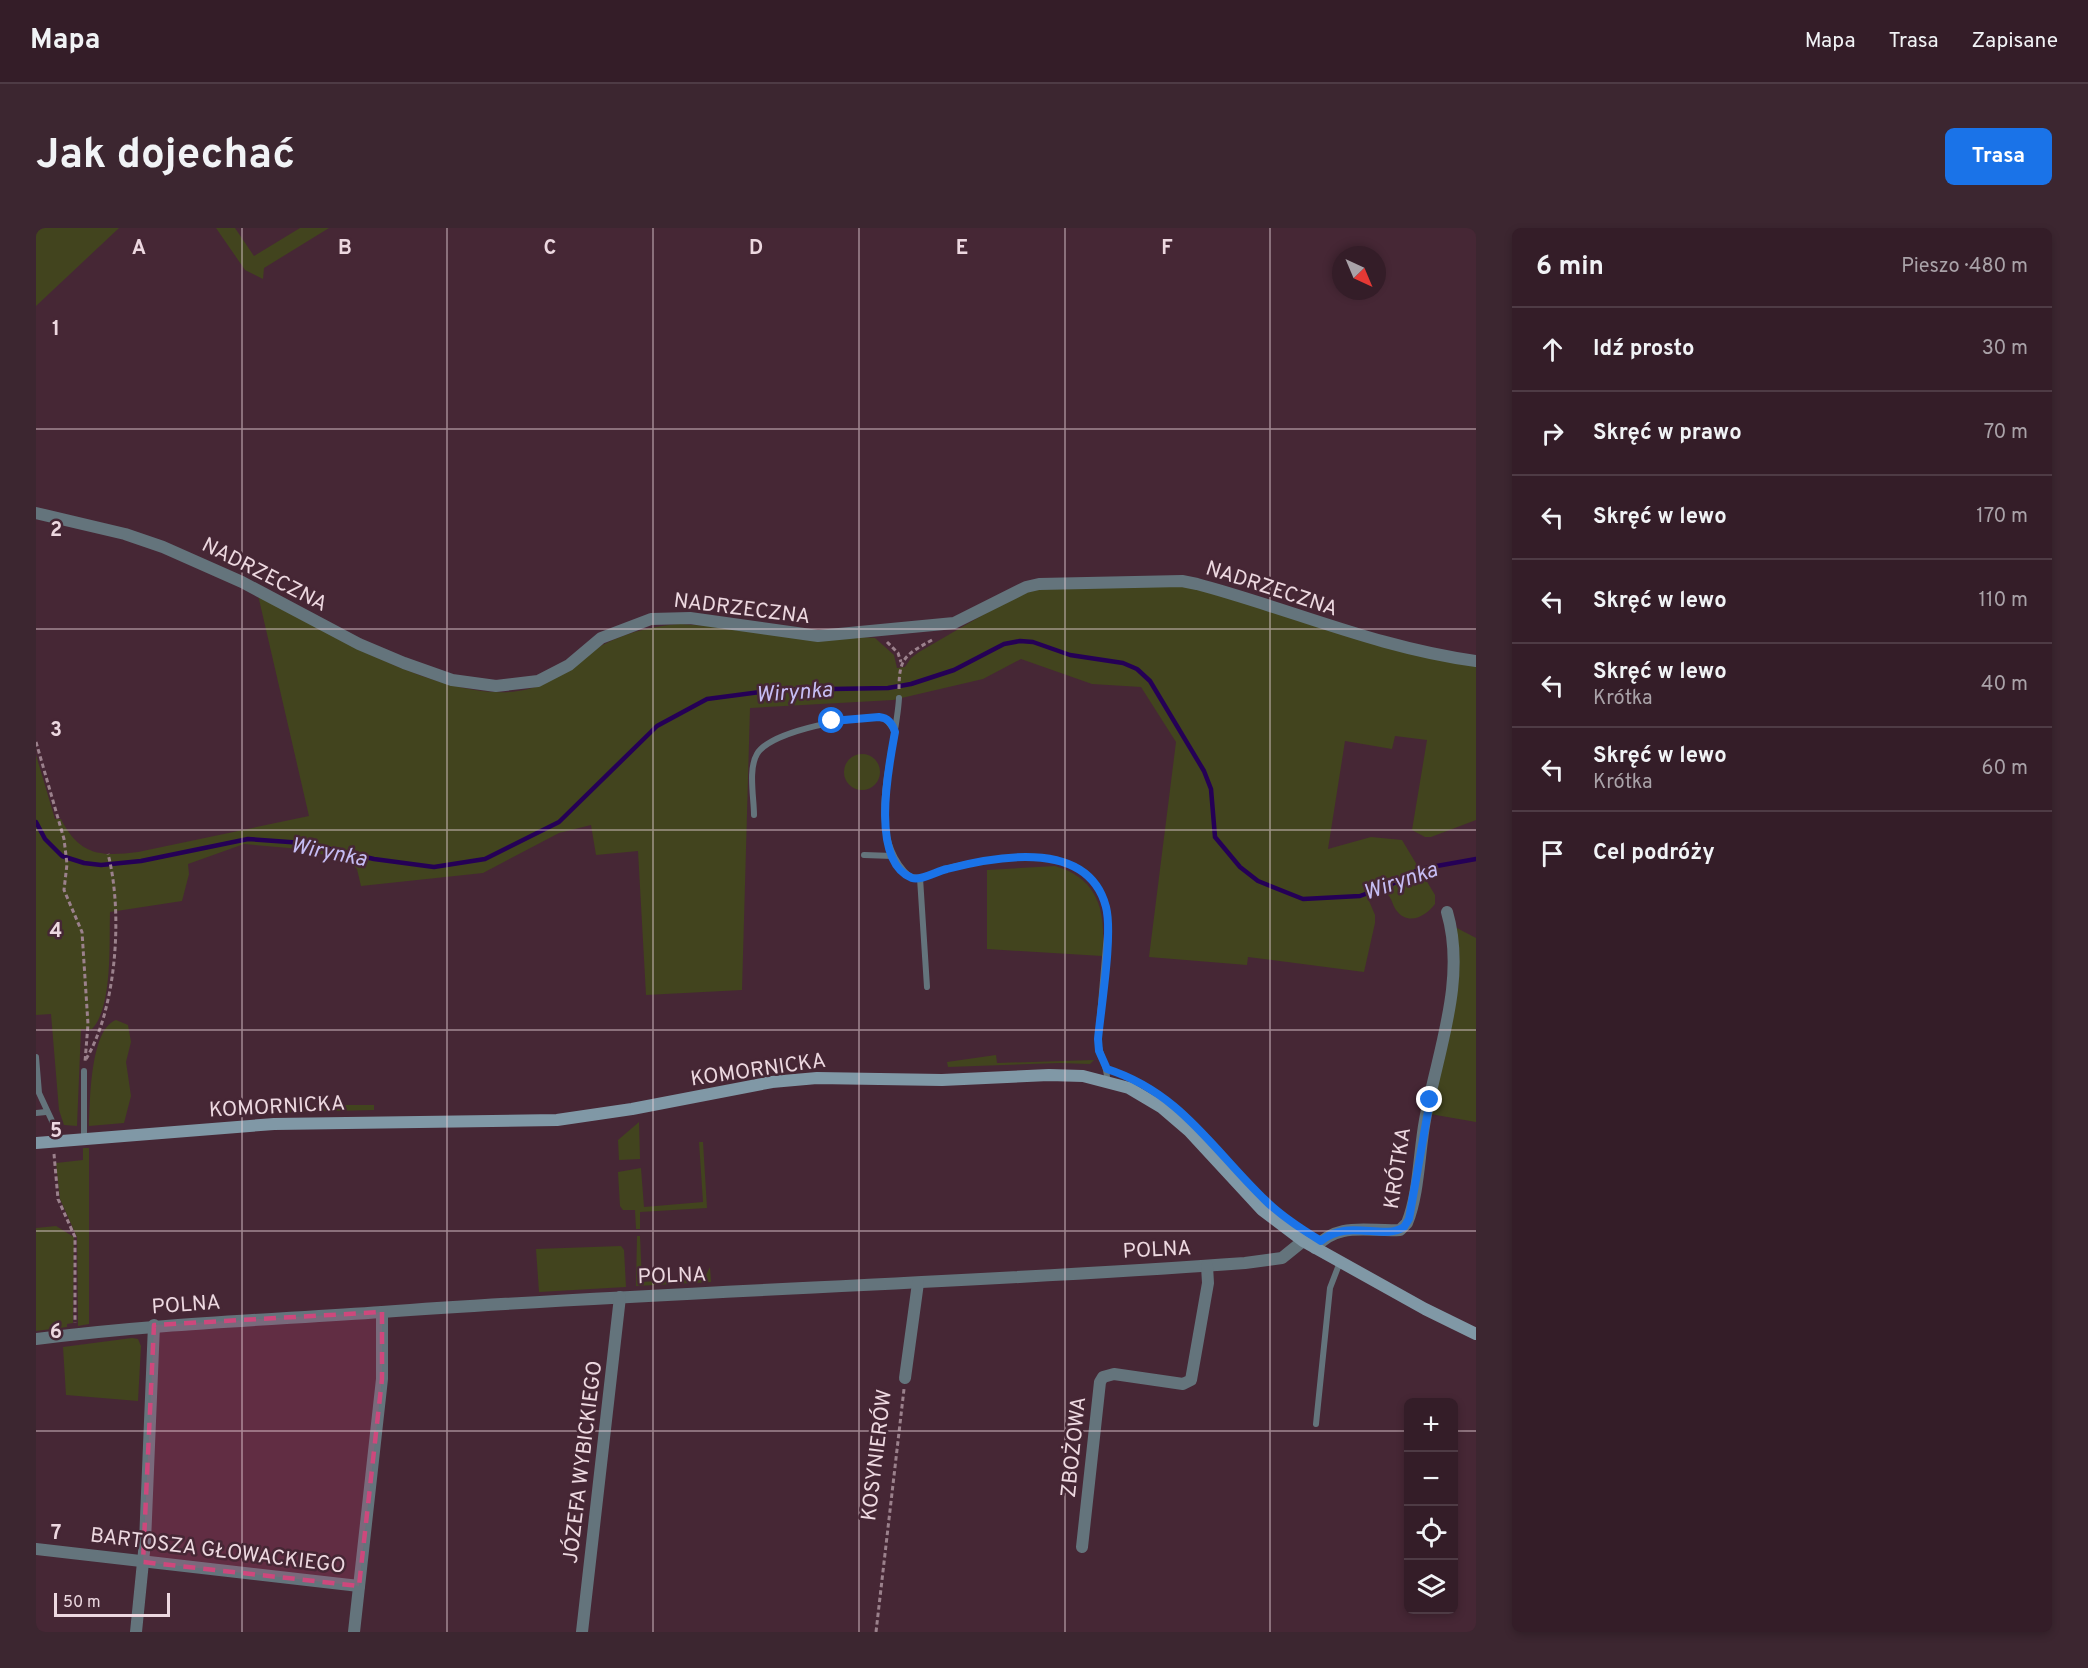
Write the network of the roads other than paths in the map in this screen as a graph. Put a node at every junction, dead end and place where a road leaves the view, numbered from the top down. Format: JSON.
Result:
{"nodes":[{"id":1,"x":36,"y":513,"type":"edge"},
{"id":2,"x":1476,"y":661,"type":"edge"},
{"id":3,"x":899,"y":698,"type":"dead end"},
{"id":4,"x":895,"y":732,"type":"junction"},
{"id":5,"x":754,"y":815,"type":"dead end"},
{"id":6,"x":864,"y":855,"type":"dead end"},
{"id":7,"x":893,"y":856,"type":"junction"},
{"id":8,"x":920,"y":878,"type":"junction"},
{"id":9,"x":1447,"y":912,"type":"dead end"},
{"id":10,"x":927,"y":987,"type":"dead end"},
{"id":11,"x":36,"y":1057,"type":"edge"},
{"id":12,"x":84,"y":1071,"type":"road end"},
{"id":13,"x":1107,"y":1080,"type":"junction"},
{"id":14,"x":46,"y":1112,"type":"junction"},
{"id":15,"x":36,"y":1113,"type":"edge"},
{"id":16,"x":84,"y":1138,"type":"junction"},
{"id":17,"x":36,"y":1143,"type":"edge"},
{"id":18,"x":60,"y":1146,"type":"junction"},
{"id":19,"x":1302,"y":1241,"type":"junction"},
{"id":20,"x":1315,"y":1248,"type":"junction"},
{"id":21,"x":1340,"y":1262,"type":"junction"},
{"id":22,"x":1207,"y":1266,"type":"junction"},
{"id":23,"x":918,"y":1283,"type":"junction"},
{"id":24,"x":620,"y":1297,"type":"junction"},
{"id":25,"x":382,"y":1312,"type":"junction"},
{"id":26,"x":154,"y":1325,"type":"junction"},
{"id":27,"x":1476,"y":1334,"type":"edge"},
{"id":28,"x":36,"y":1339,"type":"edge"},
{"id":29,"x":905,"y":1378,"type":"road end"},
{"id":30,"x":1316,"y":1424,"type":"dead end"},
{"id":31,"x":1082,"y":1547,"type":"dead end"},
{"id":32,"x":36,"y":1549,"type":"edge"},
{"id":33,"x":143,"y":1562,"type":"junction"},
{"id":34,"x":359,"y":1586,"type":"junction"},
{"id":35,"x":136,"y":1632,"type":"edge"},
{"id":36,"x":354,"y":1632,"type":"edge"},
{"id":37,"x":582,"y":1632,"type":"edge"}],
"edges":[{"from":1,"to":2,"type":"street","name":"NADRZECZNA"},
{"from":3,"to":4,"type":"lane"},
{"from":4,"to":5,"type":"lane"},
{"from":4,"to":7,"type":"lane"},
{"from":6,"to":7,"type":"lane"},
{"from":7,"to":8,"type":"lane"},
{"from":8,"to":10,"type":"lane"},
{"from":8,"to":13,"type":"lane"},
{"from":9,"to":20,"type":"street","name":"KRÓTKA"},
{"from":11,"to":14,"type":"lane"},
{"from":12,"to":16,"type":"lane"},
{"from":13,"to":16,"type":"street","name":"KOMORNICKA"},
{"from":13,"to":19,"type":"street","name":"KOMORNICKA"},
{"from":14,"to":15,"type":"lane"},
{"from":14,"to":18,"type":"lane"},
{"from":16,"to":18,"type":"street","name":"KOMORNICKA"},
{"from":17,"to":18,"type":"street","name":"KOMORNICKA"},
{"from":19,"to":20,"type":"street","name":"KOMORNICKA"},
{"from":19,"to":22,"type":"street","name":"POLNA"},
{"from":20,"to":21,"type":"street","name":"KOMORNICKA"},
{"from":21,"to":27,"type":"street","name":"KOMORNICKA"},
{"from":21,"to":30,"type":"lane"},
{"from":22,"to":23,"type":"street","name":"POLNA"},
{"from":22,"to":31,"type":"street","name":"ZBOŻOWA"},
{"from":23,"to":24,"type":"street","name":"POLNA"},
{"from":23,"to":29,"type":"street","name":"KOSYNIERÓW"},
{"from":24,"to":25,"type":"street","name":"POLNA"},
{"from":24,"to":37,"type":"street","name":"JÓZEFA WYBICKIEGO"},
{"from":25,"to":26,"type":"street","name":"POLNA"},
{"from":25,"to":34,"type":"street"},
{"from":26,"to":28,"type":"street","name":"POLNA"},
{"from":26,"to":33,"type":"street"},
{"from":32,"to":33,"type":"street","name":"BARTOSZA GŁOWACKIEGO"},
{"from":33,"to":34,"type":"street","name":"BARTOSZA GŁOWACKIEGO"},
{"from":33,"to":35,"type":"street"},
{"from":34,"to":36,"type":"street"}]}
